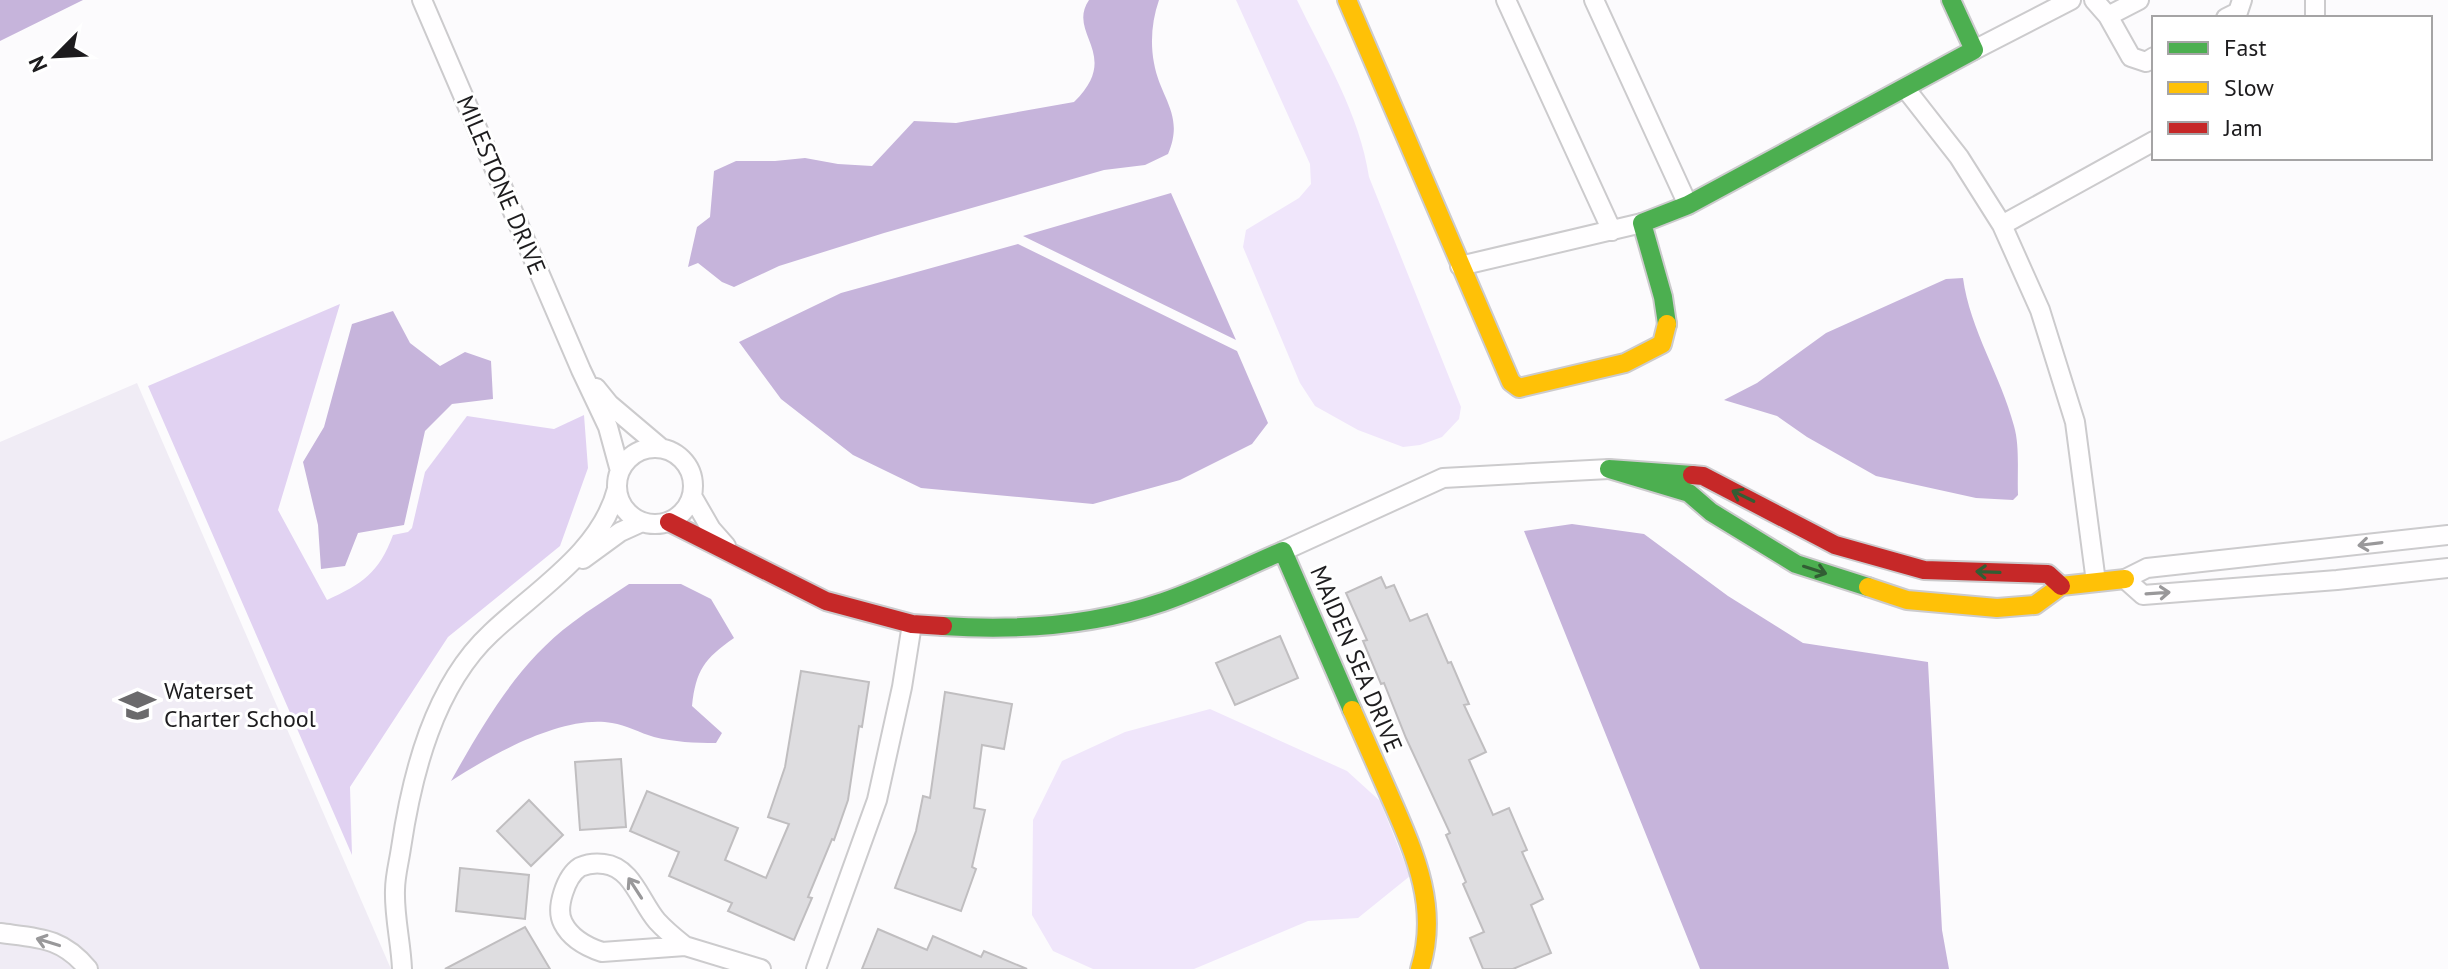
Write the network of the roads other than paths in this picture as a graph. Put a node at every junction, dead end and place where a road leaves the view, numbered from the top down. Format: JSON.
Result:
{"nodes":[{"id":1,"x":422,"y":0,"type":"edge"},
{"id":2,"x":1347,"y":0,"type":"edge"},
{"id":3,"x":1506,"y":0,"type":"edge"},
{"id":4,"x":1594,"y":0,"type":"edge"},
{"id":5,"x":1951,"y":0,"type":"edge"},
{"id":6,"x":2071,"y":0,"type":"edge"},
{"id":7,"x":2094,"y":0,"type":"edge"},
{"id":8,"x":2139,"y":0,"type":"edge"},
{"id":9,"x":2242,"y":0,"type":"edge"},
{"id":10,"x":2108,"y":16,"type":"junction"},
{"id":11,"x":2230,"y":16,"type":"edge"},
{"id":12,"x":1974,"y":50,"type":"junction"},
{"id":13,"x":2152,"y":58,"type":"edge"},
{"id":14,"x":1905,"y":88,"type":"junction"},
{"id":15,"x":2152,"y":142,"type":"edge"},
{"id":16,"x":1688,"y":205,"type":"junction"},
{"id":17,"x":1642,"y":223,"type":"junction"},
{"id":18,"x":2002,"y":225,"type":"junction"},
{"id":19,"x":1612,"y":231,"type":"junction"},
{"id":20,"x":1460,"y":266,"type":"junction"},
{"id":21,"x":581,"y":370,"type":"junction"},
{"id":22,"x":661,"y":448,"type":"junction"},
{"id":23,"x":1609,"y":469,"type":"junction"},
{"id":24,"x":618,"y":480,"type":"junction"},
{"id":25,"x":692,"y":496,"type":"junction"},
{"id":26,"x":642,"y":522,"type":"junction"},
{"id":27,"x":669,"y":522,"type":"junction"},
{"id":28,"x":2448,"y":535,"type":"edge"},
{"id":29,"x":730,"y":551,"type":"junction"},
{"id":30,"x":1283,"y":551,"type":"junction"},
{"id":31,"x":2448,"y":568,"type":"edge"},
{"id":32,"x":554,"y":579,"type":"junction"},
{"id":33,"x":2125,"y":579,"type":"junction"},
{"id":34,"x":2096,"y":582,"type":"junction"},
{"id":35,"x":2061,"y":586,"type":"junction"},
{"id":36,"x":912,"y":624,"type":"junction"},
{"id":37,"x":0,"y":933,"type":"edge"},
{"id":38,"x":685,"y":946,"type":"junction"},
{"id":39,"x":88,"y":969,"type":"edge"},
{"id":40,"x":402,"y":969,"type":"edge"},
{"id":41,"x":761,"y":969,"type":"edge"},
{"id":42,"x":816,"y":969,"type":"edge"},
{"id":43,"x":1420,"y":969,"type":"edge"}],
"edges":[{"from":1,"to":21,"type":"street","name":"MILESTONE DRIVE"},
{"from":2,"to":20,"type":"street"},
{"from":3,"to":19,"type":"street"},
{"from":4,"to":16,"type":"street"},
{"from":5,"to":12,"type":"street"},
{"from":6,"to":12,"type":"street"},
{"from":7,"to":10,"type":"street"},
{"from":8,"to":10,"type":"street"},
{"from":9,"to":11,"type":"street"},
{"from":10,"to":13,"type":"street"},
{"from":12,"to":14,"type":"street"},
{"from":14,"to":16,"type":"street"},
{"from":14,"to":18,"type":"street"},
{"from":15,"to":18,"type":"street"},
{"from":16,"to":17,"type":"street"},
{"from":17,"to":19,"type":"street"},
{"from":17,"to":20,"type":"street"},
{"from":18,"to":34,"type":"street"},
{"from":19,"to":20,"type":"street"},
{"from":21,"to":22,"type":"street","name":"MILESTONE DRIVE"},
{"from":21,"to":24,"type":"street","name":"MILESTONE DRIVE"},
{"from":22,"to":24,"type":"street"},
{"from":22,"to":25,"type":"street","name":"MILESTONE DRIVE"},
{"from":23,"to":30,"type":"street"},
{"from":35,"to":23,"type":"street","one_way":true},
{"from":23,"to":35,"type":"street","one_way":true},
{"from":24,"to":26,"type":"street","name":"MILESTONE DRIVE"},
{"from":24,"to":32,"type":"street"},
{"from":25,"to":27,"type":"street"},
{"from":25,"to":29,"type":"street","name":"MILESTONE DRIVE"},
{"from":26,"to":27,"type":"street"},
{"from":26,"to":32,"type":"street"},
{"from":27,"to":29,"type":"street","name":"MAIDEN SEA DRIVE"},
{"from":28,"to":33,"type":"street","one_way":true},
{"from":29,"to":36,"type":"street","name":"MAIDEN SEA DRIVE"},
{"from":30,"to":36,"type":"street","name":"MAIDEN SEA DRIVE"},
{"from":30,"to":43,"type":"street","name":"MAIDEN SEA DRIVE"},
{"from":33,"to":31,"type":"street","one_way":true},
{"from":32,"to":40,"type":"street"},
{"from":33,"to":34,"type":"street"},
{"from":34,"to":35,"type":"street"},
{"from":36,"to":42,"type":"street"},
{"from":39,"to":37,"type":"street","one_way":true},
{"from":38,"to":38,"type":"street","one_way":true},
{"from":38,"to":41,"type":"street"}]}
